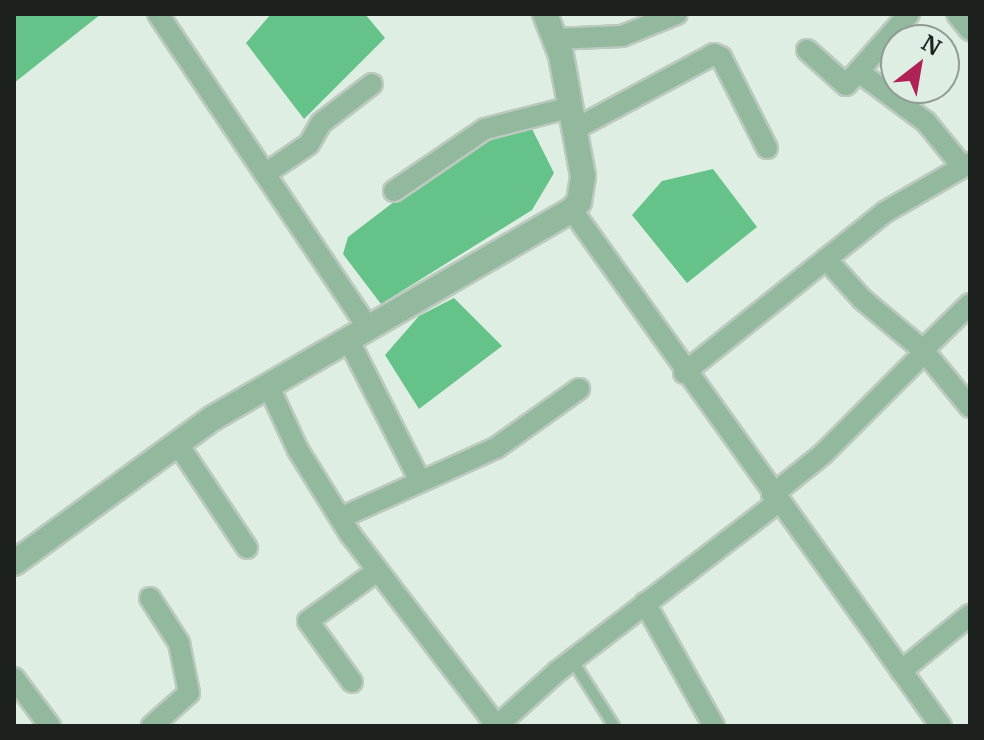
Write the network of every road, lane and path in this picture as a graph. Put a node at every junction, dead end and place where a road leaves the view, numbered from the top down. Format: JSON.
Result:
{"nodes":[{"id":1,"x":158,"y":14,"type":"edge"},
{"id":2,"x":545,"y":14,"type":"edge"},
{"id":3,"x":677,"y":14,"type":"edge"},
{"id":4,"x":909,"y":14,"type":"edge"},
{"id":5,"x":957,"y":14,"type":"edge"},
{"id":6,"x":970,"y":30,"type":"edge"},
{"id":7,"x":555,"y":39,"type":"junction"},
{"id":8,"x":807,"y":50,"type":"dead end"},
{"id":9,"x":859,"y":72,"type":"junction"},
{"id":10,"x":372,"y":84,"type":"dead end"},
{"id":11,"x":573,"y":118,"type":"junction"},
{"id":12,"x":767,"y":148,"type":"dead end"},
{"id":13,"x":966,"y":165,"type":"edge"},
{"id":14,"x":265,"y":174,"type":"junction"},
{"id":15,"x":394,"y":191,"type":"dead end"},
{"id":16,"x":572,"y":210,"type":"junction"},
{"id":17,"x":826,"y":259,"type":"junction"},
{"id":18,"x":970,"y":304,"type":"edge"},
{"id":19,"x":358,"y":334,"type":"junction"},
{"id":20,"x":924,"y":352,"type":"junction"},
{"id":21,"x":684,"y":373,"type":"junction"},
{"id":22,"x":268,"y":385,"type":"junction"},
{"id":23,"x":579,"y":389,"type":"dead end"},
{"id":24,"x":970,"y":407,"type":"edge"},
{"id":25,"x":177,"y":443,"type":"junction"},
{"id":26,"x":419,"y":479,"type":"junction"},
{"id":27,"x":775,"y":498,"type":"junction"},
{"id":28,"x":340,"y":518,"type":"junction"},
{"id":29,"x":247,"y":548,"type":"dead end"},
{"id":30,"x":14,"y":563,"type":"edge"},
{"id":31,"x":377,"y":571,"type":"junction"},
{"id":32,"x":150,"y":598,"type":"dead end"},
{"id":33,"x":645,"y":603,"type":"junction"},
{"id":34,"x":970,"y":615,"type":"edge"},
{"id":35,"x":572,"y":660,"type":"junction"},
{"id":36,"x":901,"y":671,"type":"junction"},
{"id":37,"x":14,"y":678,"type":"edge"},
{"id":38,"x":352,"y":682,"type":"dead end"},
{"id":39,"x":50,"y":726,"type":"edge"},
{"id":40,"x":152,"y":726,"type":"edge"},
{"id":41,"x":497,"y":726,"type":"edge"},
{"id":42,"x":614,"y":726,"type":"edge"},
{"id":43,"x":714,"y":726,"type":"edge"},
{"id":44,"x":941,"y":726,"type":"edge"}],
"edges":[{"from":1,"to":14,"type":"street"},
{"from":2,"to":7,"type":"street"},
{"from":3,"to":7,"type":"street"},
{"from":4,"to":9,"type":"street"},
{"from":5,"to":6,"type":"street"},
{"from":7,"to":11,"type":"street"},
{"from":8,"to":9,"type":"street"},
{"from":9,"to":13,"type":"street"},
{"from":10,"to":14,"type":"street"},
{"from":11,"to":12,"type":"street"},
{"from":11,"to":15,"type":"street"},
{"from":11,"to":16,"type":"street"},
{"from":13,"to":17,"type":"street"},
{"from":14,"to":19,"type":"street"},
{"from":16,"to":19,"type":"street"},
{"from":16,"to":21,"type":"street"},
{"from":17,"to":20,"type":"street"},
{"from":17,"to":21,"type":"street"},
{"from":18,"to":20,"type":"street"},
{"from":19,"to":22,"type":"street"},
{"from":19,"to":26,"type":"street"},
{"from":20,"to":24,"type":"street"},
{"from":20,"to":27,"type":"street"},
{"from":21,"to":27,"type":"street"},
{"from":22,"to":25,"type":"street"},
{"from":22,"to":28,"type":"street"},
{"from":23,"to":26,"type":"street"},
{"from":25,"to":29,"type":"street"},
{"from":25,"to":30,"type":"street"},
{"from":26,"to":28,"type":"street"},
{"from":27,"to":33,"type":"street"},
{"from":27,"to":36,"type":"street"},
{"from":28,"to":31,"type":"street"},
{"from":31,"to":38,"type":"street"},
{"from":31,"to":41,"type":"street"},
{"from":32,"to":40,"type":"street"},
{"from":33,"to":35,"type":"street"},
{"from":33,"to":43,"type":"street"},
{"from":34,"to":36,"type":"street"},
{"from":35,"to":41,"type":"street"},
{"from":35,"to":42,"type":"lane"},
{"from":36,"to":44,"type":"street"},
{"from":37,"to":39,"type":"street"}]}
